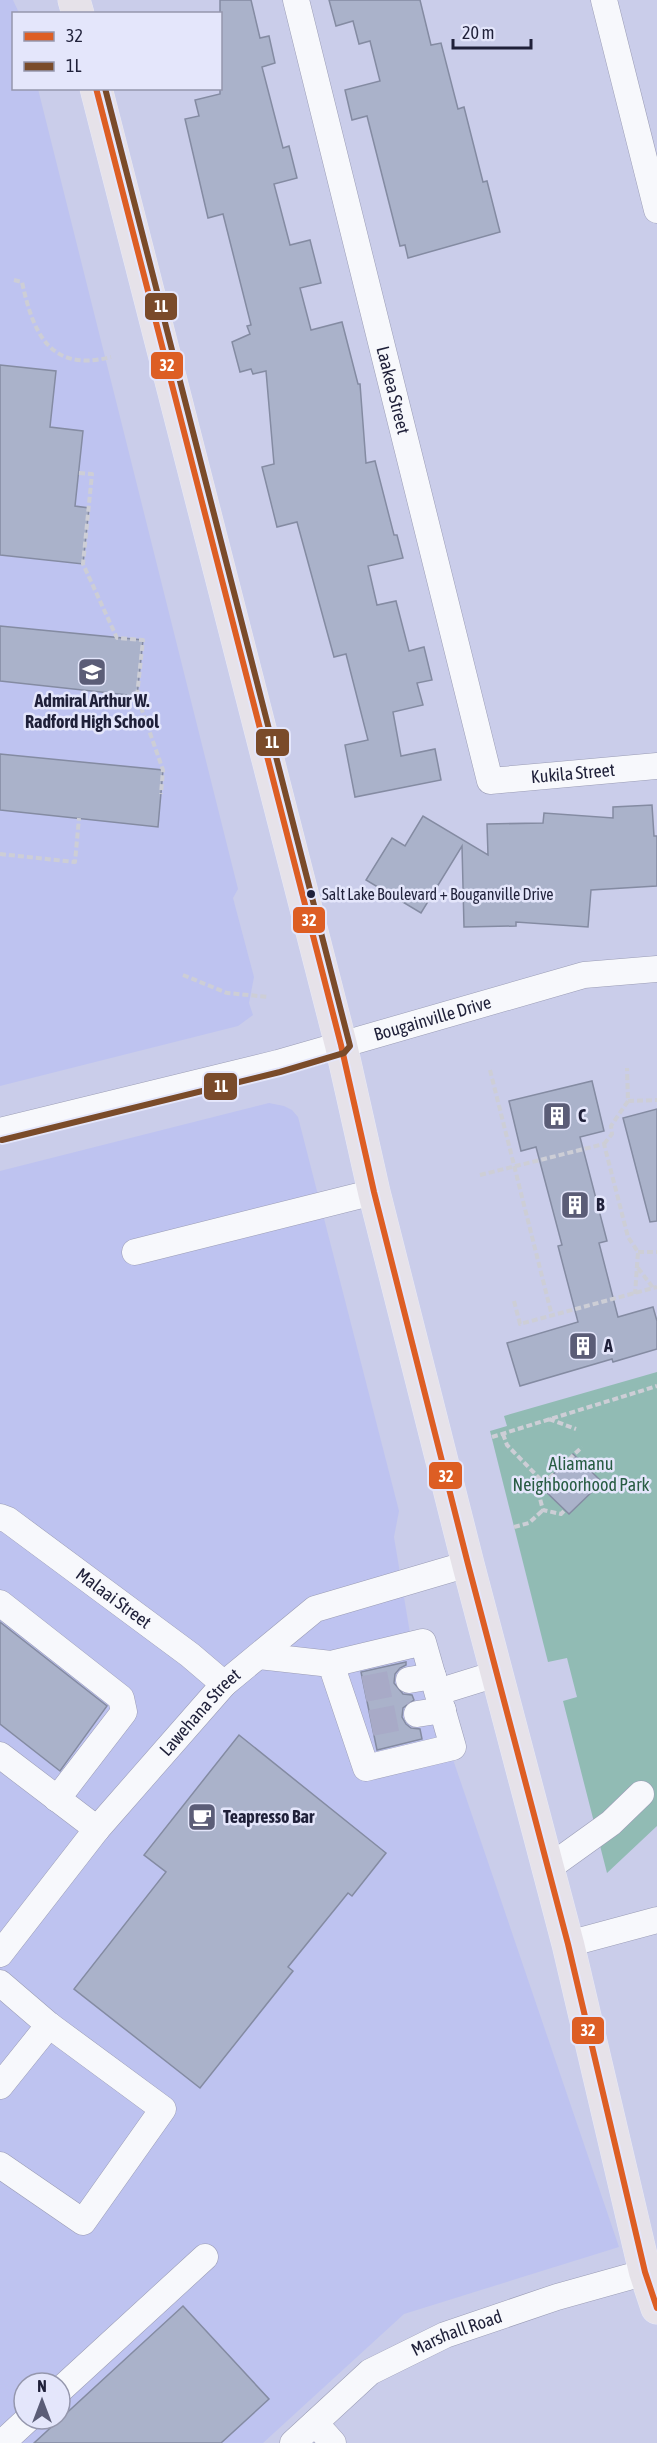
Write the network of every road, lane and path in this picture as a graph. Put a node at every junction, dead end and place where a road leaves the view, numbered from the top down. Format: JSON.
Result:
{"nodes":[{"id":1,"x":296,"y":0,"type":"edge"},
{"id":2,"x":604,"y":0,"type":"edge"},
{"id":3,"x":97,"y":90,"type":"edge"},
{"id":4,"x":657,"y":210,"type":"edge"},
{"id":5,"x":14,"y":280,"type":"dead end"},
{"id":6,"x":111,"y":357,"type":"dead end"},
{"id":7,"x":79,"y":473,"type":"dead end"},
{"id":8,"x":657,"y":766,"type":"edge"},
{"id":9,"x":490,"y":781,"type":"joint"},
{"id":10,"x":161,"y":794,"type":"dead end"},
{"id":11,"x":79,"y":818,"type":"dead end"},
{"id":12,"x":0,"y":854,"type":"edge"},
{"id":13,"x":657,"y":969,"type":"edge"},
{"id":14,"x":183,"y":975,"type":"dead end"},
{"id":15,"x":269,"y":997,"type":"dead end"},
{"id":16,"x":341,"y":1045,"type":"junction"},
{"id":17,"x":627,"y":1068,"type":"dead end"},
{"id":18,"x":490,"y":1070,"type":"dead end"},
{"id":19,"x":657,"y":1100,"type":"edge"},
{"id":20,"x":628,"y":1101,"type":"junction"},
{"id":21,"x":0,"y":1131,"type":"edge"},
{"id":22,"x":604,"y":1144,"type":"junction"},
{"id":23,"x":514,"y":1167,"type":"junction"},
{"id":24,"x":480,"y":1175,"type":"dead end"},
{"id":25,"x":375,"y":1192,"type":"junction"},
{"id":26,"x":135,"y":1252,"type":"dead end"},
{"id":27,"x":638,"y":1252,"type":"junction"},
{"id":28,"x":657,"y":1252,"type":"edge"},
{"id":29,"x":637,"y":1268,"type":"junction"},
{"id":30,"x":655,"y":1288,"type":"edge"},
{"id":31,"x":635,"y":1294,"type":"junction"},
{"id":32,"x":514,"y":1301,"type":"dead end"},
{"id":33,"x":552,"y":1316,"type":"junction"},
{"id":34,"x":657,"y":1386,"type":"edge"},
{"id":35,"x":549,"y":1419,"type":"junction"},
{"id":36,"x":576,"y":1429,"type":"dead end"},
{"id":37,"x":503,"y":1434,"type":"junction"},
{"id":38,"x":492,"y":1437,"type":"dead end"},
{"id":39,"x":582,"y":1447,"type":"dead end"},
{"id":40,"x":544,"y":1483,"type":"junction"},
{"id":41,"x":543,"y":1510,"type":"junction"},
{"id":42,"x":565,"y":1510,"type":"dead end"},
{"id":43,"x":0,"y":1517,"type":"edge"},
{"id":44,"x":514,"y":1527,"type":"dead end"},
{"id":45,"x":468,"y":1564,"type":"junction"},
{"id":46,"x":0,"y":1603,"type":"edge"},
{"id":47,"x":259,"y":1656,"type":"junction"},
{"id":48,"x":331,"y":1664,"type":"junction"},
{"id":49,"x":496,"y":1674,"type":"junction"},
{"id":50,"x":224,"y":1684,"type":"junction"},
{"id":51,"x":431,"y":1689,"type":"junction"},
{"id":52,"x":417,"y":1714,"type":"dead end"},
{"id":53,"x":0,"y":1755,"type":"edge"},
{"id":54,"x":641,"y":1794,"type":"dead end"},
{"id":55,"x":57,"y":1800,"type":"junction"},
{"id":56,"x":97,"y":1829,"type":"junction"},
{"id":57,"x":547,"y":1869,"type":"junction"},
{"id":58,"x":657,"y":1920,"type":"edge"},
{"id":59,"x":568,"y":1944,"type":"junction"},
{"id":60,"x":0,"y":1954,"type":"edge"},
{"id":61,"x":0,"y":1983,"type":"edge"},
{"id":62,"x":49,"y":2025,"type":"junction"},
{"id":63,"x":0,"y":2086,"type":"edge"},
{"id":64,"x":0,"y":2165,"type":"edge"},
{"id":65,"x":205,"y":2257,"type":"dead end"},
{"id":66,"x":651,"y":2271,"type":"edge"},
{"id":67,"x":657,"y":2308,"type":"edge"},
{"id":68,"x":72,"y":2379,"type":"edge"},
{"id":69,"x":315,"y":2423,"type":"junction"},
{"id":70,"x":15,"y":2431,"type":"edge"},
{"id":71,"x":2,"y":2443,"type":"edge"},
{"id":72,"x":293,"y":2443,"type":"edge"},
{"id":73,"x":333,"y":2443,"type":"edge"}],
"edges":[{"from":1,"to":9,"type":"street","name":"Laakea Street"},
{"from":2,"to":4,"type":"street"},
{"from":3,"to":16,"type":"main road"},
{"from":5,"to":6,"type":"path"},
{"from":7,"to":10,"type":"path"},
{"from":8,"to":9,"type":"street","name":"Kukila Street"},
{"from":11,"to":12,"type":"path"},
{"from":13,"to":16,"type":"street","name":"Bougainville Drive"},
{"from":14,"to":15,"type":"path"},
{"from":16,"to":21,"type":"street","name":"Bougainville Drive"},
{"from":16,"to":25,"type":"main road"},
{"from":17,"to":20,"type":"path"},
{"from":18,"to":23,"type":"path"},
{"from":19,"to":20,"type":"path"},
{"from":20,"to":22,"type":"path"},
{"from":22,"to":23,"type":"path"},
{"from":22,"to":27,"type":"path"},
{"from":23,"to":24,"type":"path"},
{"from":23,"to":33,"type":"path"},
{"from":25,"to":26,"type":"street"},
{"from":25,"to":45,"type":"main road"},
{"from":27,"to":28,"type":"path"},
{"from":27,"to":29,"type":"path"},
{"from":29,"to":30,"type":"path"},
{"from":29,"to":31,"type":"path"},
{"from":30,"to":31,"type":"path"},
{"from":31,"to":33,"type":"path"},
{"from":32,"to":33,"type":"path"},
{"from":34,"to":35,"type":"path"},
{"from":35,"to":36,"type":"path"},
{"from":35,"to":37,"type":"path"},
{"from":37,"to":38,"type":"path"},
{"from":37,"to":40,"type":"path"},
{"from":39,"to":40,"type":"path"},
{"from":40,"to":41,"type":"path"},
{"from":41,"to":42,"type":"path"},
{"from":41,"to":44,"type":"path"},
{"from":43,"to":50,"type":"street","name":"Malaai Street"},
{"from":45,"to":47,"type":"street","name":"Lawehana Street"},
{"from":45,"to":49,"type":"main road"},
{"from":46,"to":55,"type":"street"},
{"from":47,"to":48,"type":"street"},
{"from":47,"to":50,"type":"street","name":"Lawehana Street"},
{"from":48,"to":51,"type":"street"},
{"from":48,"to":51,"type":"street"},
{"from":49,"to":51,"type":"street"},
{"from":49,"to":57,"type":"main road"},
{"from":50,"to":56,"type":"street","name":"Lawehana Street"},
{"from":51,"to":52,"type":"street"},
{"from":53,"to":55,"type":"street"},
{"from":54,"to":57,"type":"street"},
{"from":55,"to":56,"type":"street"},
{"from":56,"to":60,"type":"street","name":"Lawehana Street"},
{"from":57,"to":59,"type":"main road"},
{"from":58,"to":59,"type":"street"},
{"from":59,"to":66,"type":"main road"},
{"from":61,"to":62,"type":"street"},
{"from":62,"to":63,"type":"street"},
{"from":62,"to":64,"type":"street"},
{"from":65,"to":68,"type":"street"},
{"from":66,"to":67,"type":"main road"},
{"from":66,"to":69,"type":"street","name":"Marshall Road"},
{"from":69,"to":72,"type":"street","name":"Marshall Road"},
{"from":69,"to":73,"type":"street"},
{"from":70,"to":71,"type":"street"}]}
